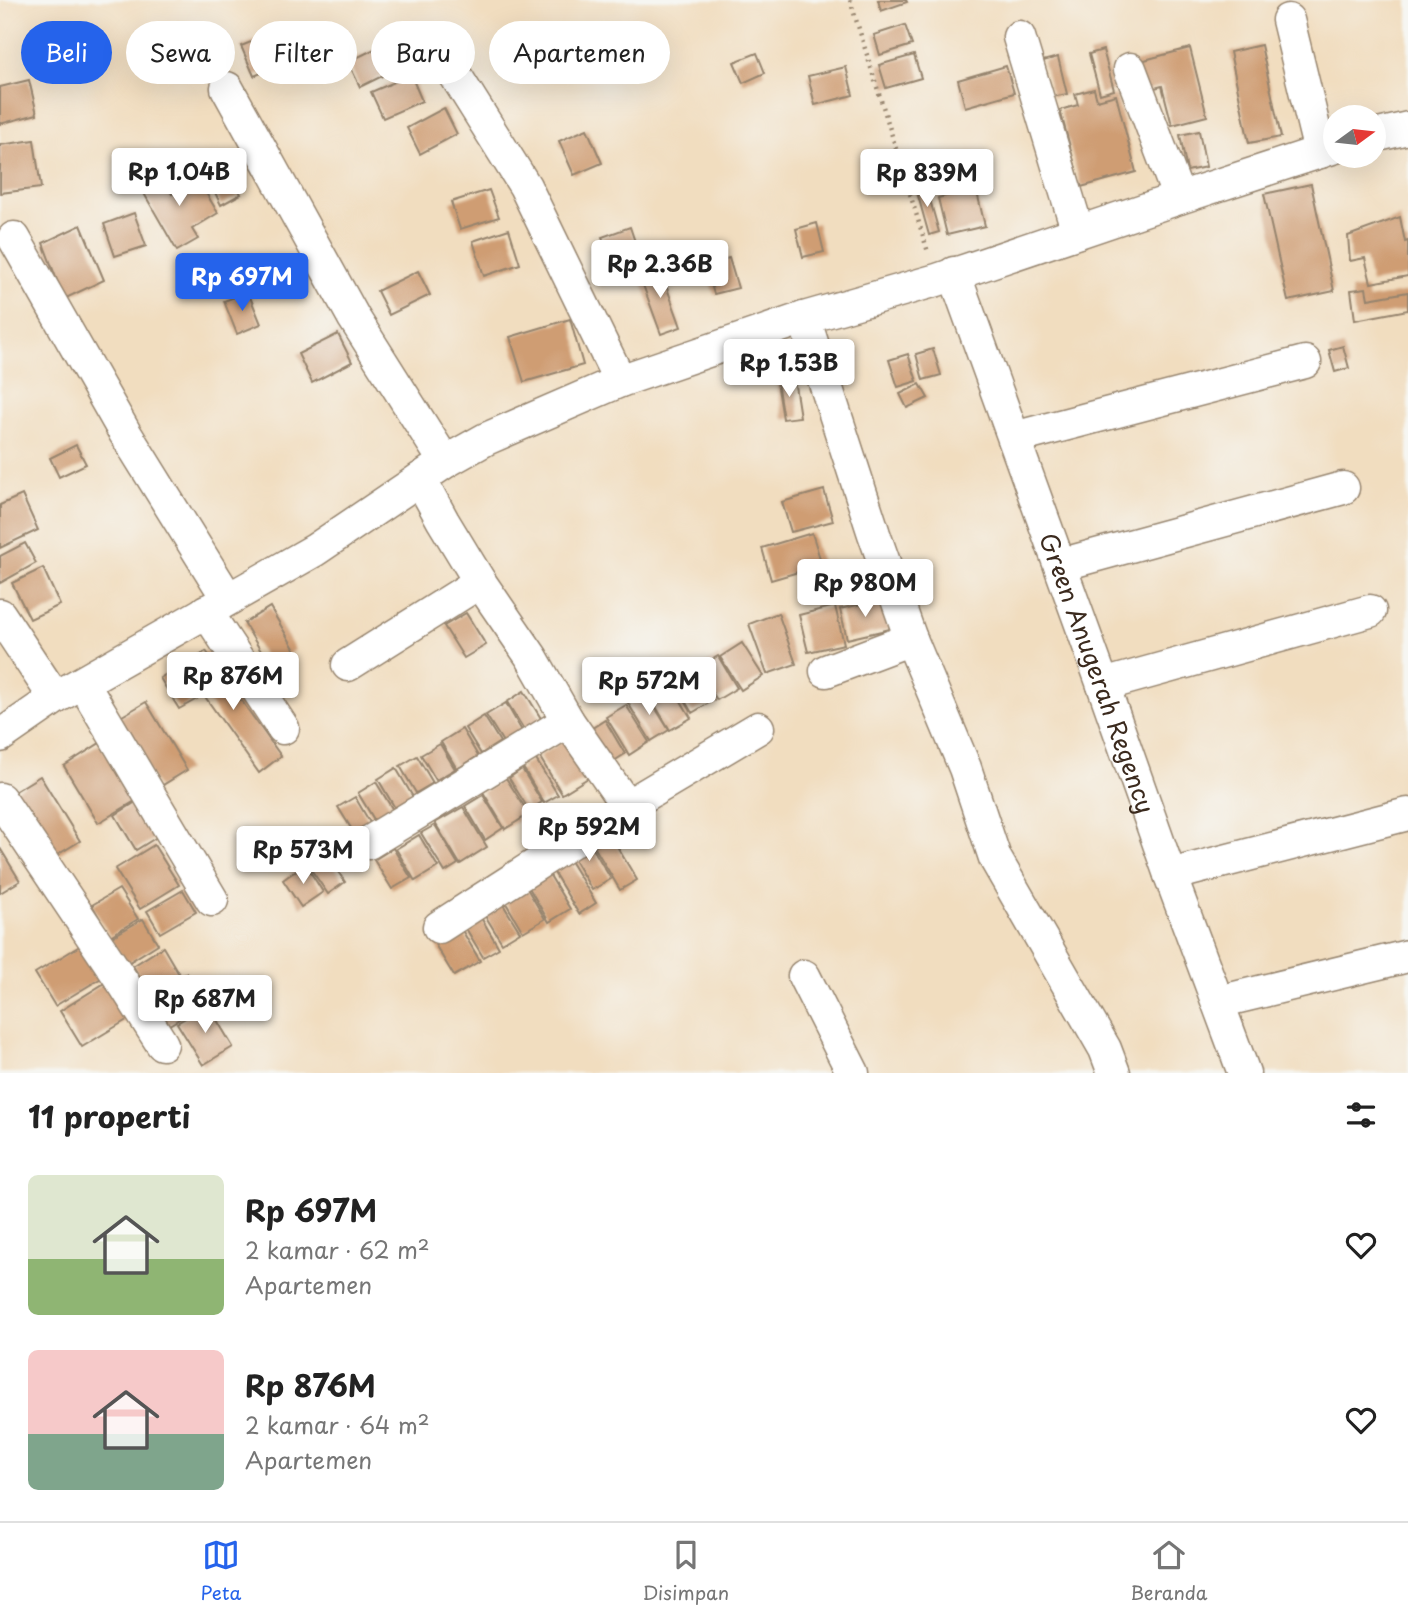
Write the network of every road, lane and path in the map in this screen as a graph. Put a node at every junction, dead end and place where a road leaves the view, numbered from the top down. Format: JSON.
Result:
{"nodes":[{"id":1,"x":850,"y":0,"type":"edge"},
{"id":2,"x":1288,"y":20,"type":"dead end"},
{"id":3,"x":1019,"y":37,"type":"dead end"},
{"id":4,"x":1130,"y":69,"type":"dead end"},
{"id":5,"x":461,"y":84,"type":"edge"},
{"id":6,"x":227,"y":88,"type":"dead end"},
{"id":7,"x":1408,"y":128,"type":"edge"},
{"id":8,"x":1386,"y":133,"type":"edge"},
{"id":9,"x":1323,"y":137,"type":"edge"},
{"id":10,"x":1323,"y":151,"type":"edge"},
{"id":11,"x":1179,"y":198,"type":"junction"},
{"id":12,"x":1078,"y":232,"type":"junction"},
{"id":13,"x":14,"y":238,"type":"dead end"},
{"id":14,"x":945,"y":276,"type":"junction"},
{"id":15,"x":804,"y":318,"type":"junction"},
{"id":16,"x":1305,"y":362,"type":"dead end"},
{"id":17,"x":620,"y":381,"type":"junction"},
{"id":18,"x":1014,"y":438,"type":"junction"},
{"id":19,"x":433,"y":471,"type":"junction"},
{"id":20,"x":1343,"y":488,"type":"dead end"},
{"id":21,"x":1060,"y":565,"type":"junction"},
{"id":22,"x":480,"y":582,"type":"junction"},
{"id":23,"x":217,"y":605,"type":"junction"},
{"id":24,"x":1370,"y":611,"type":"dead end"},
{"id":25,"x":0,"y":615,"type":"edge"},
{"id":26,"x":911,"y":639,"type":"junction"},
{"id":27,"x":348,"y":665,"type":"dead end"},
{"id":28,"x":826,"y":671,"type":"dead end"},
{"id":29,"x":83,"y":683,"type":"junction"},
{"id":30,"x":1103,"y":685,"type":"junction"},
{"id":31,"x":55,"y":698,"type":"junction"},
{"id":32,"x":568,"y":721,"type":"junction"},
{"id":33,"x":283,"y":728,"type":"dead end"},
{"id":34,"x":758,"y":728,"type":"dead end"},
{"id":35,"x":0,"y":736,"type":"edge"},
{"id":36,"x":0,"y":799,"type":"edge"},
{"id":37,"x":626,"y":806,"type":"junction"},
{"id":38,"x":1408,"y":814,"type":"edge"},
{"id":39,"x":368,"y":844,"type":"dead end"},
{"id":40,"x":1170,"y":875,"type":"junction"},
{"id":41,"x":212,"y":900,"type":"dead end"},
{"id":42,"x":439,"y":927,"type":"dead end"},
{"id":43,"x":1408,"y":956,"type":"edge"},
{"id":44,"x":804,"y":976,"type":"dead end"},
{"id":45,"x":1219,"y":1002,"type":"junction"},
{"id":46,"x":162,"y":1044,"type":"dead end"},
{"id":47,"x":853,"y":1073,"type":"edge"},
{"id":48,"x":1114,"y":1073,"type":"edge"},
{"id":49,"x":1244,"y":1073,"type":"edge"}],
"edges":[{"from":1,"to":14,"type":"path"},
{"from":2,"to":9,"type":"street"},
{"from":3,"to":12,"type":"street"},
{"from":4,"to":11,"type":"street"},
{"from":5,"to":17,"type":"street"},
{"from":6,"to":19,"type":"street"},
{"from":7,"to":8,"type":"street"},
{"from":10,"to":11,"type":"street"},
{"from":11,"to":12,"type":"street"},
{"from":12,"to":14,"type":"street"},
{"from":13,"to":23,"type":"street"},
{"from":14,"to":15,"type":"street"},
{"from":14,"to":18,"type":"street","name":"Green Anugerah Regency"},
{"from":15,"to":17,"type":"street"},
{"from":15,"to":26,"type":"street"},
{"from":16,"to":18,"type":"street"},
{"from":17,"to":19,"type":"street"},
{"from":18,"to":21,"type":"street","name":"Green Anugerah Regency"},
{"from":19,"to":22,"type":"street"},
{"from":19,"to":23,"type":"street"},
{"from":20,"to":21,"type":"street"},
{"from":21,"to":30,"type":"street","name":"Green Anugerah Regency"},
{"from":22,"to":27,"type":"street"},
{"from":22,"to":32,"type":"street"},
{"from":23,"to":29,"type":"street"},
{"from":23,"to":33,"type":"street"},
{"from":24,"to":30,"type":"street"},
{"from":25,"to":31,"type":"street"},
{"from":26,"to":28,"type":"street"},
{"from":26,"to":48,"type":"street"},
{"from":29,"to":31,"type":"street"},
{"from":29,"to":41,"type":"street"},
{"from":30,"to":40,"type":"street","name":"Green Anugerah Regency"},
{"from":31,"to":35,"type":"street"},
{"from":32,"to":37,"type":"street"},
{"from":32,"to":39,"type":"street"},
{"from":34,"to":37,"type":"street"},
{"from":36,"to":46,"type":"street"},
{"from":37,"to":42,"type":"street"},
{"from":38,"to":40,"type":"street"},
{"from":40,"to":45,"type":"street","name":"Green Anugerah Regency"},
{"from":43,"to":45,"type":"street"},
{"from":44,"to":47,"type":"street"},
{"from":45,"to":49,"type":"street","name":"Green Anugerah Regency"}]}
